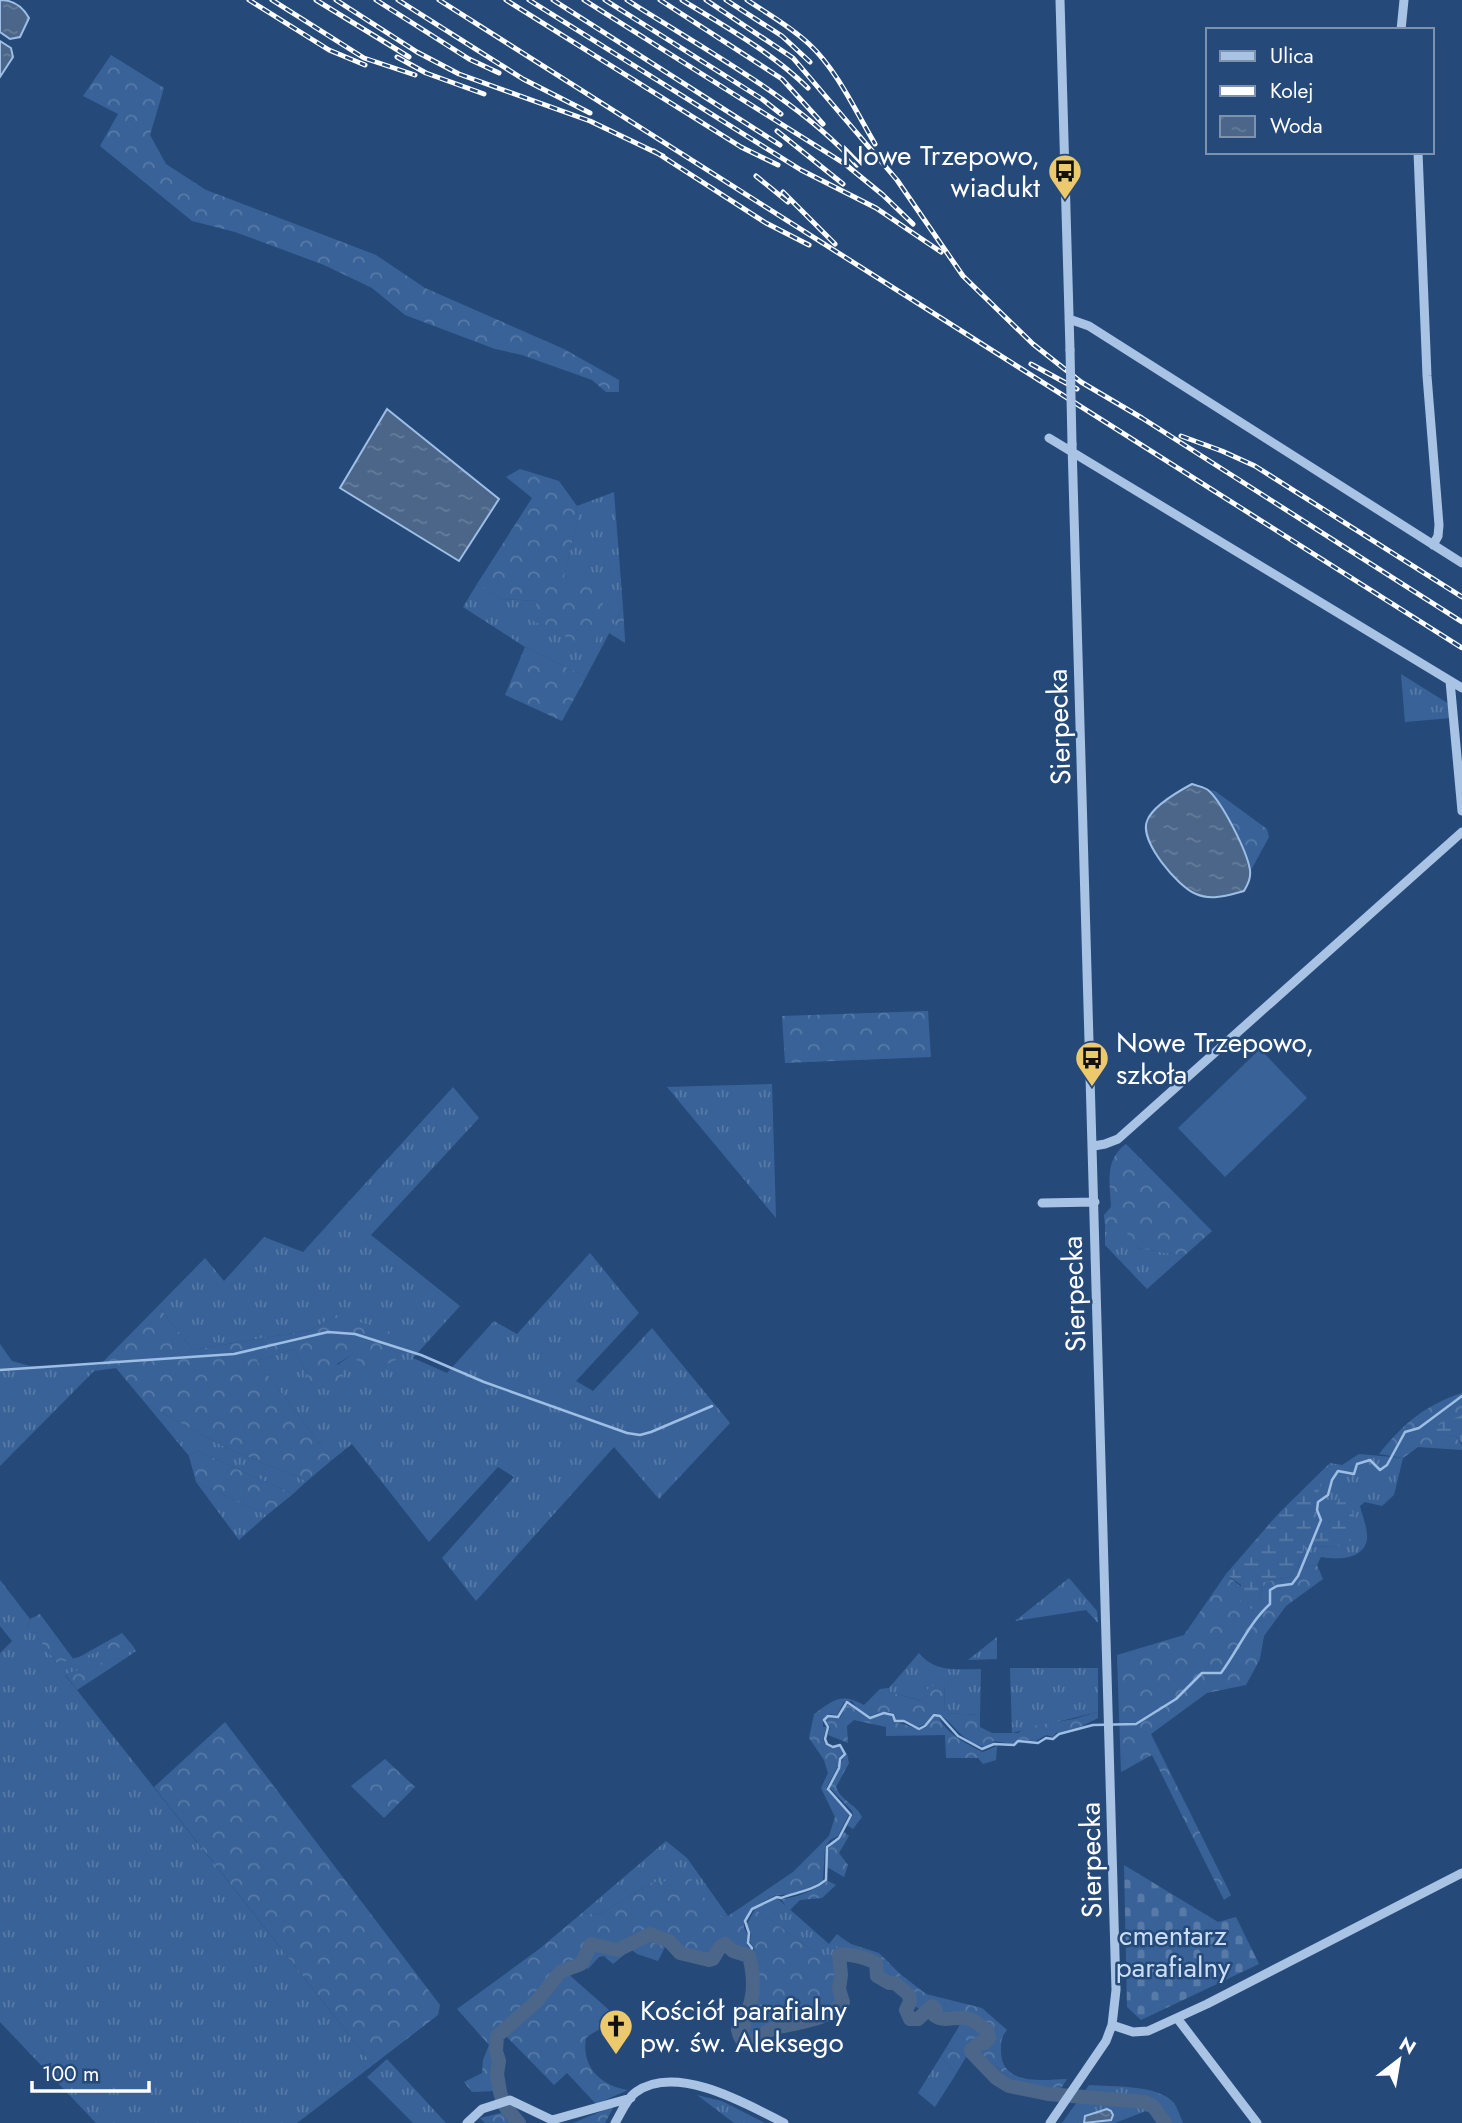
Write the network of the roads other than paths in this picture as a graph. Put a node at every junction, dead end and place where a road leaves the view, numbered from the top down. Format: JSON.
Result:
{"nodes":[{"id":1,"x":1060,"y":0,"type":"edge"},
{"id":2,"x":1404,"y":0,"type":"edge"},
{"id":3,"x":1401,"y":28,"type":"edge"},
{"id":4,"x":1419,"y":154,"type":"edge"},
{"id":5,"x":1069,"y":319,"type":"junction"},
{"id":6,"x":1049,"y":438,"type":"dead end"},
{"id":7,"x":1072,"y":448,"type":"junction"},
{"id":8,"x":1433,"y":545,"type":"junction"},
{"id":9,"x":1462,"y":563,"type":"edge"},
{"id":10,"x":1450,"y":681,"type":"junction"},
{"id":11,"x":1462,"y":688,"type":"edge"},
{"id":12,"x":1462,"y":811,"type":"edge"},
{"id":13,"x":1462,"y":832,"type":"edge"},
{"id":14,"x":1094,"y":1146,"type":"junction"},
{"id":15,"x":1095,"y":1202,"type":"junction"},
{"id":16,"x":1042,"y":1203,"type":"dead end"},
{"id":17,"x":1462,"y":1873,"type":"edge"},
{"id":18,"x":1177,"y":2018,"type":"junction"},
{"id":19,"x":1112,"y":2025,"type":"junction"},
{"id":20,"x":631,"y":2098,"type":"junction"},
{"id":21,"x":467,"y":2123,"type":"edge"},
{"id":22,"x":615,"y":2123,"type":"edge"},
{"id":23,"x":784,"y":2123,"type":"edge"},
{"id":24,"x":1050,"y":2123,"type":"edge"},
{"id":25,"x":1257,"y":2123,"type":"edge"}],
"edges":[{"from":1,"to":5,"type":"street","name":"Sierpecka"},
{"from":2,"to":3,"type":"street"},
{"from":4,"to":8,"type":"street"},
{"from":5,"to":7,"type":"street","name":"Sierpecka","bridge":true},
{"from":5,"to":8,"type":"street"},
{"from":6,"to":7,"type":"street"},
{"from":7,"to":10,"type":"street"},
{"from":7,"to":14,"type":"street","name":"Sierpecka"},
{"from":8,"to":9,"type":"street"},
{"from":10,"to":11,"type":"street"},
{"from":10,"to":12,"type":"street"},
{"from":13,"to":14,"type":"street"},
{"from":14,"to":15,"type":"street","name":"Sierpecka"},
{"from":15,"to":16,"type":"street"},
{"from":15,"to":19,"type":"street","name":"Sierpecka"},
{"from":17,"to":18,"type":"street"},
{"from":18,"to":19,"type":"street"},
{"from":18,"to":25,"type":"street"},
{"from":19,"to":24,"type":"street","name":"Sierpecka"},
{"from":20,"to":21,"type":"street"},
{"from":20,"to":22,"type":"street"},
{"from":20,"to":23,"type":"street"}]}
